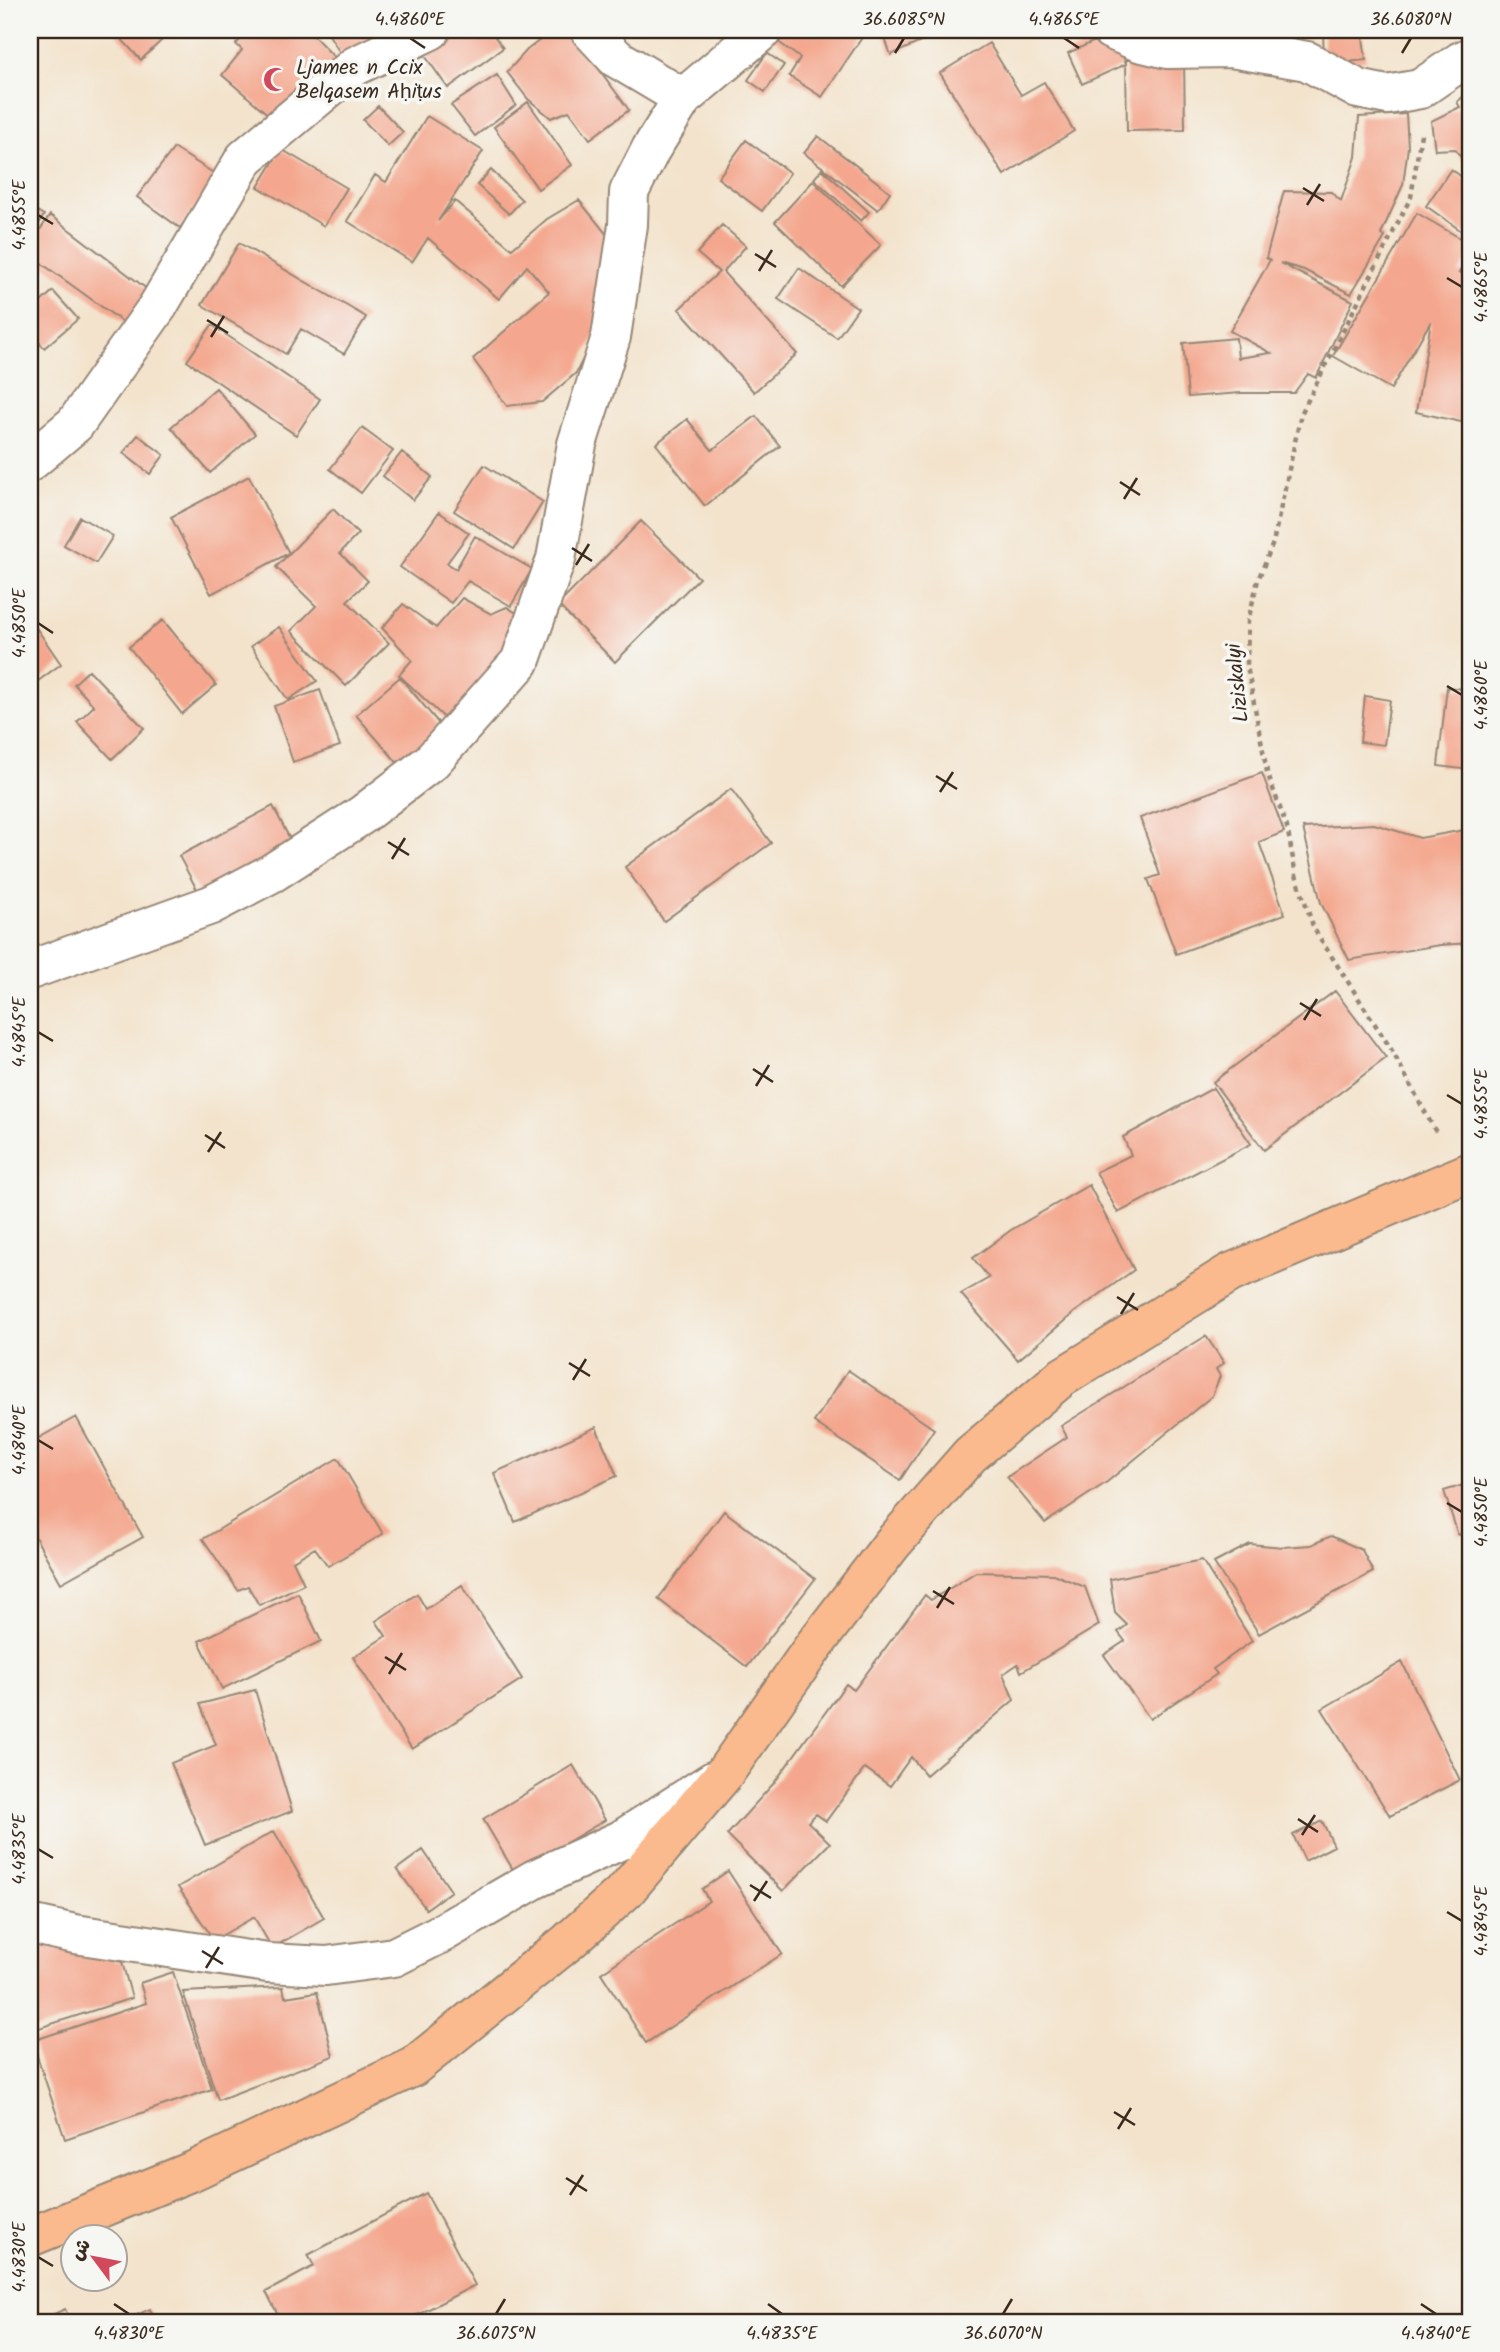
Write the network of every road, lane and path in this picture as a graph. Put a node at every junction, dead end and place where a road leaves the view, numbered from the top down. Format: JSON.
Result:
{"nodes":[{"id":1,"x":430,"y":30,"type":"edge"},
{"id":2,"x":590,"y":30,"type":"edge"},
{"id":3,"x":763,"y":30,"type":"edge"},
{"id":4,"x":1111,"y":30,"type":"edge"},
{"id":5,"x":1470,"y":57,"type":"edge"},
{"id":6,"x":1420,"y":89,"type":"junction"},
{"id":7,"x":682,"y":99,"type":"junction"},
{"id":8,"x":30,"y":462,"type":"edge"},
{"id":9,"x":30,"y":970,"type":"edge"},
{"id":10,"x":1464,"y":1175,"type":"edge"},
{"id":11,"x":724,"y":1774,"type":"junction"},
{"id":12,"x":30,"y":1924,"type":"edge"},
{"id":13,"x":30,"y":2237,"type":"edge"}],
"edges":[{"from":1,"to":8,"type":"street"},
{"from":2,"to":7,"type":"street"},
{"from":3,"to":7,"type":"street"},
{"from":4,"to":6,"type":"street"},
{"from":5,"to":6,"type":"street"},
{"from":6,"to":10,"type":"path","name":"Liziskalyi"},
{"from":7,"to":9,"type":"street"},
{"from":10,"to":11,"type":"main road"},
{"from":11,"to":12,"type":"street"},
{"from":11,"to":13,"type":"main road"}]}
